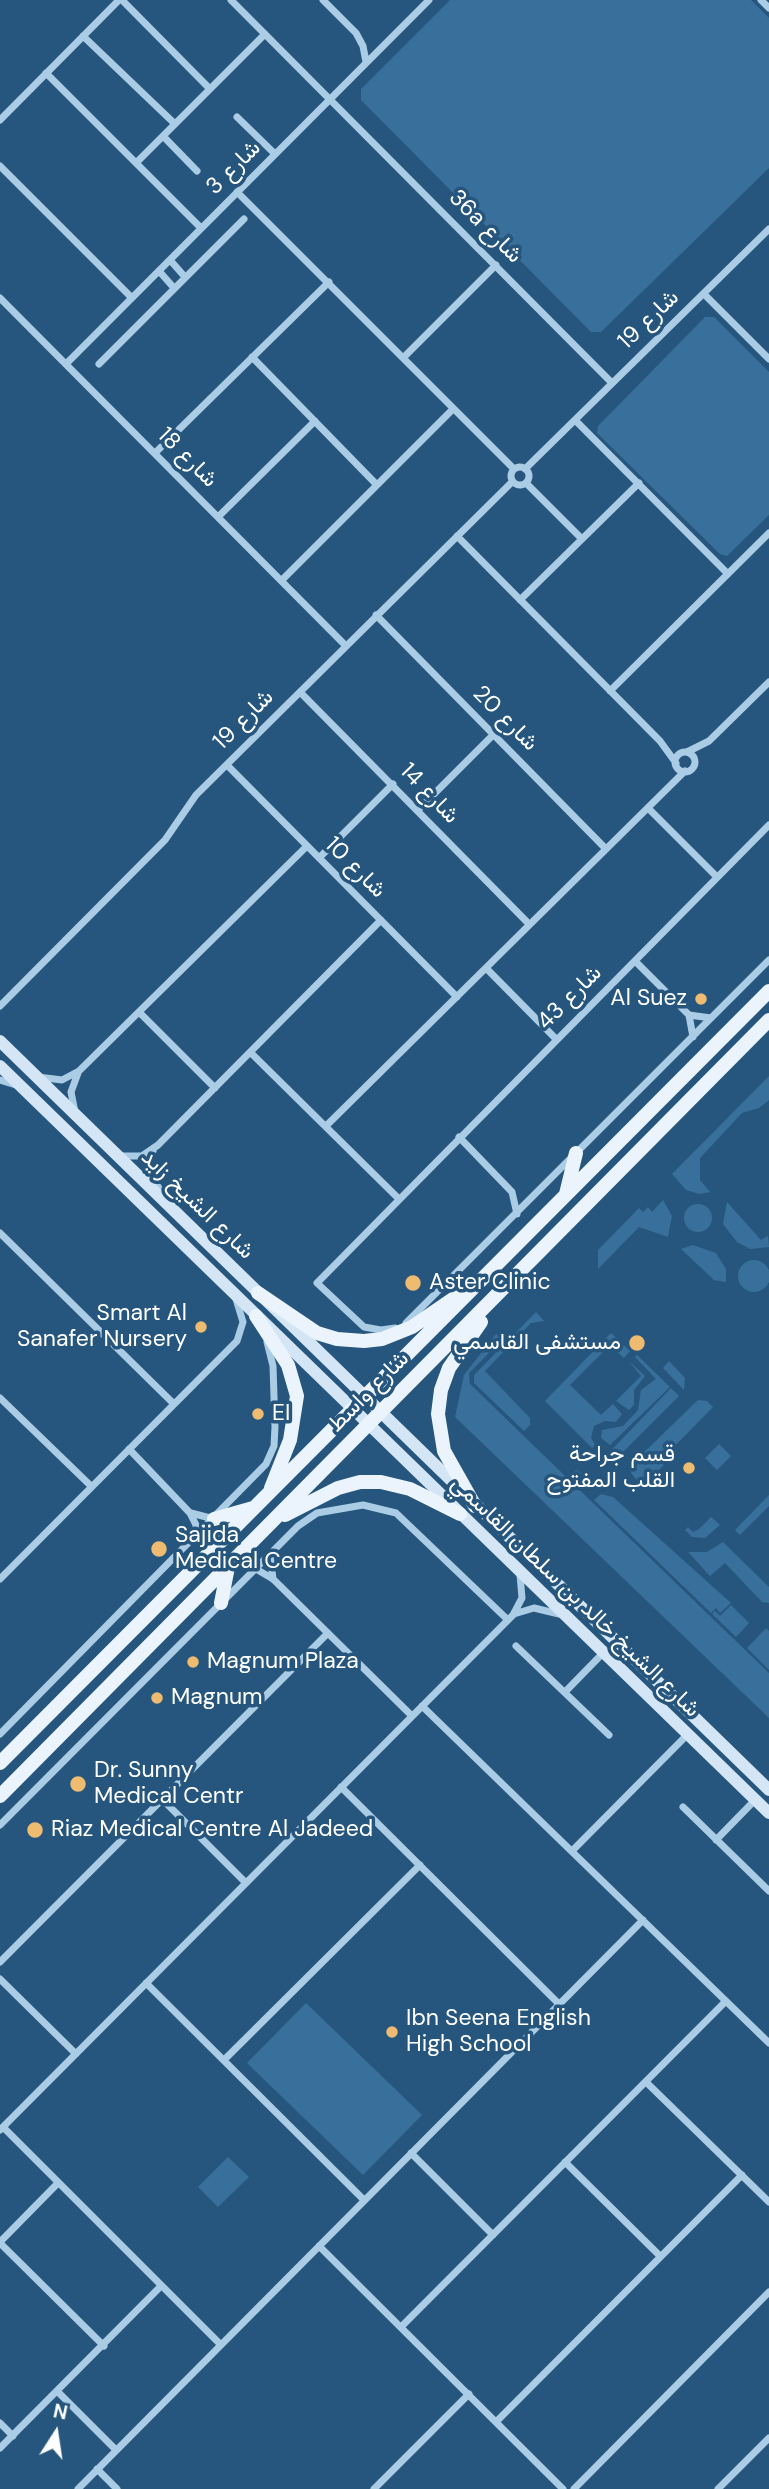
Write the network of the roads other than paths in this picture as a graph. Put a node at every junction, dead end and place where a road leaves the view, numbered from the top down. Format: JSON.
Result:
{"nodes":[{"id":1,"x":121,"y":0,"type":"edge"},
{"id":2,"x":231,"y":0,"type":"edge"},
{"id":3,"x":323,"y":0,"type":"edge"},
{"id":4,"x":429,"y":0,"type":"edge"},
{"id":5,"x":761,"y":0,"type":"edge"},
{"id":6,"x":769,"y":8,"type":"edge"},
{"id":7,"x":265,"y":34,"type":"junction"},
{"id":8,"x":83,"y":36,"type":"junction"},
{"id":9,"x":366,"y":62,"type":"junction"},
{"id":10,"x":46,"y":73,"type":"junction"},
{"id":11,"x":210,"y":89,"type":"junction"},
{"id":12,"x":330,"y":100,"type":"junction"},
{"id":13,"x":237,"y":117,"type":"dead end"},
{"id":14,"x":0,"y":120,"type":"edge"},
{"id":15,"x":175,"y":124,"type":"junction"},
{"id":16,"x":163,"y":136,"type":"junction"},
{"id":17,"x":275,"y":154,"type":"junction"},
{"id":18,"x":136,"y":163,"type":"junction"},
{"id":19,"x":0,"y":166,"type":"edge"},
{"id":20,"x":197,"y":171,"type":"dead end"},
{"id":21,"x":237,"y":192,"type":"junction"},
{"id":22,"x":244,"y":219,"type":"dead end"},
{"id":23,"x":201,"y":228,"type":"junction"},
{"id":24,"x":768,"y":232,"type":"edge"},
{"id":25,"x":170,"y":260,"type":"junction"},
{"id":26,"x":496,"y":265,"type":"junction"},
{"id":27,"x":159,"y":271,"type":"junction"},
{"id":28,"x":185,"y":277,"type":"junction"},
{"id":29,"x":329,"y":282,"type":"junction"},
{"id":30,"x":174,"y":288,"type":"junction"},
{"id":31,"x":704,"y":294,"type":"junction"},
{"id":32,"x":0,"y":298,"type":"edge"},
{"id":33,"x":132,"y":298,"type":"junction"},
{"id":34,"x":252,"y":357,"type":"junction"},
{"id":35,"x":403,"y":358,"type":"junction"},
{"id":36,"x":769,"y":359,"type":"edge"},
{"id":37,"x":66,"y":364,"type":"junction"},
{"id":38,"x":99,"y":364,"type":"dead end"},
{"id":39,"x":612,"y":383,"type":"junction"},
{"id":40,"x":453,"y":409,"type":"junction"},
{"id":41,"x":575,"y":419,"type":"junction"},
{"id":42,"x":315,"y":421,"type":"junction"},
{"id":43,"x":155,"y":453,"type":"junction"},
{"id":44,"x":514,"y":469,"type":"junction"},
{"id":45,"x":525,"y":469,"type":"junction"},
{"id":46,"x":512,"y":481,"type":"junction"},
{"id":47,"x":526,"y":483,"type":"junction"},
{"id":48,"x":639,"y":483,"type":"junction"},
{"id":49,"x":377,"y":485,"type":"junction"},
{"id":50,"x":219,"y":516,"type":"junction"},
{"id":51,"x":769,"y":533,"type":"edge"},
{"id":52,"x":457,"y":536,"type":"junction"},
{"id":53,"x":582,"y":539,"type":"junction"},
{"id":54,"x":727,"y":574,"type":"junction"},
{"id":55,"x":282,"y":580,"type":"junction"},
{"id":56,"x":520,"y":600,"type":"junction"},
{"id":57,"x":376,"y":615,"type":"junction"},
{"id":58,"x":346,"y":646,"type":"junction"},
{"id":59,"x":769,"y":682,"type":"edge"},
{"id":60,"x":610,"y":691,"type":"junction"},
{"id":61,"x":300,"y":692,"type":"junction"},
{"id":62,"x":494,"y":735,"type":"junction"},
{"id":63,"x":660,"y":741,"type":"junction"},
{"id":64,"x":709,"y":741,"type":"junction"},
{"id":65,"x":685,"y":753,"type":"junction"},
{"id":66,"x":695,"y":763,"type":"junction"},
{"id":67,"x":676,"y":764,"type":"junction"},
{"id":68,"x":227,"y":765,"type":"junction"},
{"id":69,"x":685,"y":771,"type":"junction"},
{"id":70,"x":393,"y":784,"type":"junction"},
{"id":71,"x":668,"y":789,"type":"junction"},
{"id":72,"x":648,"y":808,"type":"junction"},
{"id":73,"x":418,"y":810,"type":"junction"},
{"id":74,"x":769,"y":825,"type":"edge"},
{"id":75,"x":307,"y":846,"type":"junction"},
{"id":76,"x":606,"y":849,"type":"junction"},
{"id":77,"x":319,"y":859,"type":"junction"},
{"id":78,"x":717,"y":877,"type":"junction"},
{"id":79,"x":381,"y":920,"type":"junction"},
{"id":80,"x":530,"y":924,"type":"junction"},
{"id":81,"x":769,"y":960,"type":"edge"},
{"id":82,"x":635,"y":961,"type":"junction"},
{"id":83,"x":486,"y":968,"type":"junction"},
{"id":84,"x":769,"y":990,"type":"edge"},
{"id":85,"x":10,"y":992,"type":"junction"},
{"id":86,"x":457,"y":997,"type":"junction"},
{"id":87,"x":0,"y":999,"type":"edge"},
{"id":88,"x":0,"y":1006,"type":"edge"},
{"id":89,"x":140,"y":1013,"type":"junction"},
{"id":90,"x":689,"y":1014,"type":"junction"},
{"id":91,"x":711,"y":1018,"type":"junction"},
{"id":92,"x":769,"y":1020,"type":"edge"},
{"id":93,"x":693,"y":1037,"type":"junction"},
{"id":94,"x":556,"y":1039,"type":"junction"},
{"id":95,"x":0,"y":1041,"type":"edge"},
{"id":96,"x":251,"y":1052,"type":"junction"},
{"id":97,"x":0,"y":1066,"type":"edge"},
{"id":98,"x":79,"y":1071,"type":"junction"},
{"id":99,"x":36,"y":1076,"type":"junction"},
{"id":100,"x":0,"y":1080,"type":"edge"},
{"id":101,"x":23,"y":1088,"type":"junction"},
{"id":102,"x":215,"y":1088,"type":"junction"},
{"id":103,"x":76,"y":1116,"type":"junction"},
{"id":104,"x":327,"y":1126,"type":"junction"},
{"id":105,"x":459,"y":1138,"type":"junction"},
{"id":106,"x":158,"y":1145,"type":"junction"},
{"id":107,"x":576,"y":1153,"type":"junction"},
{"id":108,"x":115,"y":1154,"type":"junction"},
{"id":109,"x":512,"y":1192,"type":"junction"},
{"id":110,"x":535,"y":1196,"type":"junction"},
{"id":111,"x":566,"y":1196,"type":"junction"},
{"id":112,"x":398,"y":1199,"type":"junction"},
{"id":113,"x":170,"y":1207,"type":"junction"},
{"id":114,"x":517,"y":1214,"type":"junction"},
{"id":115,"x":0,"y":1233,"type":"edge"},
{"id":116,"x":480,"y":1283,"type":"junction"},
{"id":117,"x":258,"y":1293,"type":"junction"},
{"id":118,"x":234,"y":1294,"type":"junction"},
{"id":119,"x":488,"y":1305,"type":"junction"},
{"id":120,"x":256,"y":1316,"type":"junction"},
{"id":121,"x":402,"y":1329,"type":"junction"},
{"id":122,"x":365,"y":1397,"type":"junction"},
{"id":123,"x":2,"y":1403,"type":"edge"},
{"id":124,"x":174,"y":1404,"type":"junction"},
{"id":125,"x":352,"y":1410,"type":"junction"},
{"id":126,"x":381,"y":1412,"type":"junction"},
{"id":127,"x":368,"y":1425,"type":"junction"},
{"id":128,"x":129,"y":1449,"type":"junction"},
{"id":129,"x":91,"y":1486,"type":"junction"},
{"id":130,"x":269,"y":1493,"type":"junction"},
{"id":131,"x":475,"y":1506,"type":"junction"},
{"id":132,"x":254,"y":1508,"type":"junction"},
{"id":133,"x":190,"y":1513,"type":"junction"},
{"id":134,"x":460,"y":1514,"type":"junction"},
{"id":135,"x":214,"y":1519,"type":"junction"},
{"id":136,"x":269,"y":1524,"type":"junction"},
{"id":137,"x":195,"y":1539,"type":"junction"},
{"id":138,"x":270,"y":1555,"type":"junction"},
{"id":139,"x":229,"y":1565,"type":"junction"},
{"id":140,"x":256,"y":1569,"type":"junction"},
{"id":141,"x":519,"y":1572,"type":"junction"},
{"id":142,"x":0,"y":1579,"type":"edge"},
{"id":143,"x":273,"y":1580,"type":"junction"},
{"id":144,"x":221,"y":1603,"type":"junction"},
{"id":145,"x":563,"y":1616,"type":"junction"},
{"id":146,"x":511,"y":1618,"type":"junction"},
{"id":147,"x":328,"y":1633,"type":"junction"},
{"id":148,"x":516,"y":1646,"type":"dead end"},
{"id":149,"x":603,"y":1653,"type":"junction"},
{"id":150,"x":565,"y":1692,"type":"junction"},
{"id":151,"x":422,"y":1706,"type":"junction"},
{"id":152,"x":412,"y":1716,"type":"junction"},
{"id":153,"x":0,"y":1734,"type":"edge"},
{"id":154,"x":609,"y":1735,"type":"dead end"},
{"id":155,"x":687,"y":1735,"type":"junction"},
{"id":156,"x":0,"y":1763,"type":"edge"},
{"id":157,"x":341,"y":1787,"type":"junction"},
{"id":158,"x":769,"y":1790,"type":"edge"},
{"id":159,"x":0,"y":1796,"type":"edge"},
{"id":160,"x":162,"y":1799,"type":"junction"},
{"id":161,"x":755,"y":1800,"type":"junction"},
{"id":162,"x":683,"y":1807,"type":"dead end"},
{"id":163,"x":769,"y":1814,"type":"edge"},
{"id":164,"x":0,"y":1825,"type":"edge"},
{"id":165,"x":716,"y":1840,"type":"junction"},
{"id":166,"x":572,"y":1851,"type":"junction"},
{"id":167,"x":420,"y":1866,"type":"junction"},
{"id":168,"x":246,"y":1883,"type":"junction"},
{"id":169,"x":769,"y":1891,"type":"edge"},
{"id":170,"x":643,"y":1920,"type":"junction"},
{"id":171,"x":0,"y":1962,"type":"edge"},
{"id":172,"x":0,"y":1979,"type":"edge"},
{"id":173,"x":146,"y":1983,"type":"junction"},
{"id":174,"x":726,"y":2001,"type":"junction"},
{"id":175,"x":559,"y":2004,"type":"junction"},
{"id":176,"x":769,"y":2043,"type":"edge"},
{"id":177,"x":76,"y":2054,"type":"junction"},
{"id":178,"x":224,"y":2060,"type":"junction"},
{"id":179,"x":646,"y":2081,"type":"junction"},
{"id":180,"x":1,"y":2128,"type":"edge"},
{"id":181,"x":411,"y":2153,"type":"junction"},
{"id":182,"x":565,"y":2162,"type":"junction"},
{"id":183,"x":742,"y":2175,"type":"junction"},
{"id":184,"x":58,"y":2183,"type":"junction"},
{"id":185,"x":364,"y":2200,"type":"junction"},
{"id":186,"x":769,"y":2202,"type":"edge"},
{"id":187,"x":493,"y":2235,"type":"junction"},
{"id":188,"x":0,"y":2242,"type":"edge"},
{"id":189,"x":319,"y":2246,"type":"junction"},
{"id":190,"x":660,"y":2256,"type":"junction"},
{"id":191,"x":161,"y":2286,"type":"junction"},
{"id":192,"x":769,"y":2292,"type":"edge"},
{"id":193,"x":401,"y":2327,"type":"junction"},
{"id":194,"x":221,"y":2345,"type":"junction"},
{"id":195,"x":104,"y":2346,"type":"junction"},
{"id":196,"x":58,"y":2392,"type":"junction"},
{"id":197,"x":468,"y":2395,"type":"junction"},
{"id":198,"x":496,"y":2422,"type":"junction"},
{"id":199,"x":0,"y":2423,"type":"edge"},
{"id":200,"x":13,"y":2436,"type":"junction"},
{"id":201,"x":769,"y":2438,"type":"edge"},
{"id":202,"x":0,"y":2448,"type":"edge"},
{"id":203,"x":116,"y":2450,"type":"junction"},
{"id":204,"x":97,"y":2469,"type":"junction"},
{"id":205,"x":78,"y":2489,"type":"edge"},
{"id":206,"x":117,"y":2489,"type":"edge"},
{"id":207,"x":374,"y":2489,"type":"edge"},
{"id":208,"x":563,"y":2489,"type":"edge"},
{"id":209,"x":574,"y":2489,"type":"edge"},
{"id":210,"x":718,"y":2489,"type":"edge"}],
"edges":[{"from":1,"to":8,"type":"street"},
{"from":1,"to":11,"type":"street"},
{"from":2,"to":7,"type":"street","name":"36a شارع"},
{"from":3,"to":9,"type":"street"},
{"from":4,"to":9,"type":"street","name":"شارع 3"},
{"from":5,"to":6,"type":"street"},
{"from":7,"to":11,"type":"street"},
{"from":7,"to":12,"type":"street","name":"36a شارع"},
{"from":8,"to":10,"type":"street"},
{"from":8,"to":15,"type":"street"},
{"from":9,"to":12,"type":"street","name":"شارع 3"},
{"from":10,"to":14,"type":"street"},
{"from":10,"to":18,"type":"street"},
{"from":11,"to":15,"type":"street"},
{"from":12,"to":17,"type":"street","name":"شارع 3"},
{"from":12,"to":26,"type":"street","name":"36a شارع"},
{"from":13,"to":17,"type":"street"},
{"from":15,"to":16,"type":"street"},
{"from":16,"to":18,"type":"street"},
{"from":16,"to":20,"type":"street"},
{"from":17,"to":21,"type":"street","name":"شارع 3"},
{"from":18,"to":23,"type":"street"},
{"from":19,"to":33,"type":"street"},
{"from":21,"to":23,"type":"street","name":"شارع 3"},
{"from":21,"to":29,"type":"street"},
{"from":22,"to":28,"type":"street"},
{"from":23,"to":25,"type":"street","name":"شارع 3"},
{"from":24,"to":31,"type":"street","name":"شارع 19"},
{"from":25,"to":27,"type":"street","name":"شارع 3"},
{"from":25,"to":28,"type":"street"},
{"from":26,"to":35,"type":"street"},
{"from":26,"to":39,"type":"street","name":"36a شارع"},
{"from":27,"to":30,"type":"street"},
{"from":27,"to":33,"type":"street","name":"شارع 3"},
{"from":28,"to":30,"type":"street"},
{"from":29,"to":34,"type":"street"},
{"from":29,"to":35,"type":"street"},
{"from":30,"to":38,"type":"street"},
{"from":31,"to":36,"type":"street"},
{"from":31,"to":39,"type":"street","name":"شارع 19"},
{"from":32,"to":37,"type":"street","name":"شارع 18"},
{"from":33,"to":37,"type":"street","name":"شارع 3"},
{"from":34,"to":42,"type":"street"},
{"from":34,"to":43,"type":"street"},
{"from":35,"to":40,"type":"street"},
{"from":37,"to":43,"type":"street","name":"شارع 18"},
{"from":39,"to":41,"type":"street","name":"شارع 19"},
{"from":40,"to":44,"type":"street"},
{"from":40,"to":49,"type":"street"},
{"from":41,"to":45,"type":"street","name":"شارع 19"},
{"from":41,"to":48,"type":"street"},
{"from":42,"to":49,"type":"street"},
{"from":42,"to":50,"type":"street"},
{"from":43,"to":50,"type":"street","name":"شارع 18"},
{"from":44,"to":45,"type":"street"},
{"from":44,"to":46,"type":"street"},
{"from":45,"to":47,"type":"street"},
{"from":46,"to":47,"type":"street"},
{"from":46,"to":52,"type":"street","name":"شارع 19"},
{"from":47,"to":53,"type":"street"},
{"from":48,"to":53,"type":"street"},
{"from":48,"to":54,"type":"street"},
{"from":49,"to":55,"type":"street"},
{"from":50,"to":55,"type":"street","name":"شارع 18"},
{"from":51,"to":54,"type":"street"},
{"from":52,"to":56,"type":"street"},
{"from":52,"to":57,"type":"street","name":"شارع 19"},
{"from":53,"to":56,"type":"street"},
{"from":54,"to":60,"type":"street"},
{"from":55,"to":58,"type":"street","name":"شارع 18"},
{"from":56,"to":60,"type":"street"},
{"from":57,"to":58,"type":"street","name":"شارع 19"},
{"from":57,"to":62,"type":"street","name":"شارع 20"},
{"from":58,"to":61,"type":"street","name":"شارع 19"},
{"from":59,"to":64,"type":"street"},
{"from":60,"to":63,"type":"street"},
{"from":61,"to":68,"type":"street","name":"شارع 19"},
{"from":61,"to":70,"type":"street","name":"شارع 14"},
{"from":62,"to":73,"type":"street"},
{"from":62,"to":76,"type":"street","name":"شارع 20"},
{"from":63,"to":65,"type":"street"},
{"from":63,"to":67,"type":"street"},
{"from":64,"to":65,"type":"street"},
{"from":64,"to":66,"type":"street"},
{"from":65,"to":66,"type":"street"},
{"from":65,"to":67,"type":"street"},
{"from":66,"to":69,"type":"street"},
{"from":67,"to":69,"type":"street"},
{"from":67,"to":71,"type":"street"},
{"from":68,"to":75,"type":"street","name":"شارع 10"},
{"from":68,"to":85,"type":"street","name":"شارع 19"},
{"from":69,"to":71,"type":"street"},
{"from":70,"to":73,"type":"street","name":"شارع 14"},
{"from":70,"to":77,"type":"street"},
{"from":71,"to":72,"type":"street"},
{"from":72,"to":76,"type":"street"},
{"from":72,"to":78,"type":"street"},
{"from":73,"to":80,"type":"street","name":"شارع 14"},
{"from":74,"to":78,"type":"street","name":"شارع 43"},
{"from":75,"to":77,"type":"street","name":"شارع 10"},
{"from":75,"to":89,"type":"street"},
{"from":76,"to":80,"type":"street"},
{"from":77,"to":79,"type":"street","name":"شارع 10"},
{"from":78,"to":82,"type":"street","name":"شارع 43"},
{"from":79,"to":86,"type":"street","name":"شارع 10"},
{"from":79,"to":96,"type":"street"},
{"from":80,"to":83,"type":"street"},
{"from":81,"to":91,"type":"street"},
{"from":82,"to":90,"type":"street"},
{"from":82,"to":94,"type":"street","name":"شارع 43"},
{"from":83,"to":86,"type":"street"},
{"from":83,"to":94,"type":"street"},
{"from":84,"to":111,"type":"main road","name":"شارع واسط"},
{"from":85,"to":87,"type":"street"},
{"from":85,"to":88,"type":"street"},
{"from":86,"to":104,"type":"street"},
{"from":89,"to":98,"type":"street"},
{"from":89,"to":102,"type":"street"},
{"from":90,"to":91,"type":"street"},
{"from":90,"to":93,"type":"street"},
{"from":91,"to":93,"type":"street"},
{"from":92,"to":119,"type":"main road","name":"شارع واسط"},
{"from":93,"to":107,"type":"street"},
{"from":94,"to":105,"type":"street","name":"شارع 43"},
{"from":95,"to":99,"type":"main road","name":"شارع الشيخ زايد"},
{"from":96,"to":102,"type":"street"},
{"from":96,"to":104,"type":"street"},
{"from":97,"to":101,"type":"main road","name":"شارع الشيخ زايد"},
{"from":98,"to":99,"type":"street"},
{"from":98,"to":103,"type":"street"},
{"from":99,"to":103,"type":"main road","name":"شارع الشيخ زايد"},
{"from":100,"to":101,"type":"street"},
{"from":101,"to":118,"type":"main road","name":"شارع الشيخ زايد"},
{"from":102,"to":106,"type":"street"},
{"from":103,"to":108,"type":"main road","name":"شارع الشيخ زايد"},
{"from":104,"to":112,"type":"street"},
{"from":105,"to":109,"type":"street"},
{"from":105,"to":112,"type":"street","name":"شارع 43"},
{"from":106,"to":108,"type":"street"},
{"from":106,"to":113,"type":"street"},
{"from":107,"to":110,"type":"street"},
{"from":107,"to":111,"type":"main road"},
{"from":108,"to":113,"type":"main road","name":"شارع الشيخ زايد"},
{"from":109,"to":110,"type":"street"},
{"from":109,"to":114,"type":"street"},
{"from":110,"to":114,"type":"street"},
{"from":111,"to":116,"type":"main road","name":"شارع واسط"},
{"from":112,"to":121,"type":"street","name":"شارع 43"},
{"from":113,"to":117,"type":"main road","name":"شارع الشيخ زايد"},
{"from":114,"to":121,"type":"street"},
{"from":115,"to":124,"type":"street"},
{"from":116,"to":121,"type":"main road"},
{"from":116,"to":122,"type":"main road","name":"شارع واسط"},
{"from":117,"to":121,"type":"main road"},
{"from":117,"to":122,"type":"main road","name":"شارع الشيخ زايد"},
{"from":118,"to":120,"type":"main road","name":"شارع الشيخ زايد"},
{"from":118,"to":124,"type":"street"},
{"from":119,"to":126,"type":"main road","name":"شارع واسط"},
{"from":119,"to":131,"type":"main road"},
{"from":120,"to":125,"type":"main road","name":"شارع الشيخ زايد"},
{"from":120,"to":130,"type":"main road"},
{"from":120,"to":135,"type":"street"},
{"from":122,"to":125,"type":"main road","name":"شارع واسط"},
{"from":122,"to":126,"type":"main road","name":"شارع الشيخ خالد بن سلطان القاسمي"},
{"from":123,"to":129,"type":"street"},
{"from":124,"to":128,"type":"street"},
{"from":125,"to":127,"type":"main road","name":"شارع الشيخ خالد بن سلطان القاسمي"},
{"from":125,"to":130,"type":"main road","name":"شارع واسط"},
{"from":126,"to":127,"type":"main road","name":"شارع واسط"},
{"from":126,"to":131,"type":"main road","name":"شارع الشيخ خالد بن سلطان القاسمي"},
{"from":127,"to":134,"type":"main road","name":"شارع الشيخ خالد بن سلطان القاسمي"},
{"from":127,"to":136,"type":"main road","name":"شارع واسط"},
{"from":128,"to":129,"type":"street"},
{"from":128,"to":133,"type":"street"},
{"from":129,"to":142,"type":"street"},
{"from":130,"to":132,"type":"main road","name":"شارع واسط"},
{"from":131,"to":158,"type":"main road","name":"شارع الشيخ خالد بن سلطان القاسمي"},
{"from":132,"to":135,"type":"main road"},
{"from":132,"to":156,"type":"main road","name":"شارع واسط"},
{"from":133,"to":135,"type":"street"},
{"from":133,"to":137,"type":"street"},
{"from":134,"to":136,"type":"main road"},
{"from":134,"to":141,"type":"main road","name":"شارع الشيخ خالد بن سلطان القاسمي"},
{"from":135,"to":137,"type":"street"},
{"from":136,"to":139,"type":"main road","name":"شارع واسط"},
{"from":137,"to":153,"type":"street"},
{"from":138,"to":140,"type":"street"},
{"from":138,"to":143,"type":"street"},
{"from":138,"to":146,"type":"street"},
{"from":139,"to":144,"type":"main road"},
{"from":139,"to":159,"type":"main road","name":"شارع واسط"},
{"from":140,"to":143,"type":"street"},
{"from":140,"to":144,"type":"street"},
{"from":141,"to":145,"type":"main road","name":"شارع الشيخ خالد بن سلطان القاسمي"},
{"from":141,"to":146,"type":"street"},
{"from":143,"to":147,"type":"street"},
{"from":144,"to":164,"type":"street"},
{"from":145,"to":146,"type":"street"},
{"from":145,"to":149,"type":"main road","name":"شارع الشيخ خالد بن سلطان القاسمي"},
{"from":146,"to":151,"type":"street"},
{"from":147,"to":152,"type":"street"},
{"from":147,"to":160,"type":"street"},
{"from":148,"to":150,"type":"street"},
{"from":149,"to":150,"type":"street"},
{"from":149,"to":155,"type":"main road","name":"شارع الشيخ خالد بن سلطان القاسمي"},
{"from":150,"to":154,"type":"street"},
{"from":151,"to":152,"type":"street"},
{"from":151,"to":166,"type":"street"},
{"from":152,"to":157,"type":"street"},
{"from":155,"to":161,"type":"main road","name":"شارع الشيخ خالد بن سلطان القاسمي"},
{"from":155,"to":166,"type":"street"},
{"from":157,"to":167,"type":"street"},
{"from":157,"to":168,"type":"street"},
{"from":160,"to":168,"type":"street"},
{"from":160,"to":171,"type":"street"},
{"from":161,"to":163,"type":"main road","name":"شارع الشيخ خالد بن سلطان القاسمي"},
{"from":161,"to":165,"type":"street"},
{"from":162,"to":165,"type":"street"},
{"from":165,"to":169,"type":"street"},
{"from":166,"to":170,"type":"street"},
{"from":167,"to":175,"type":"street"},
{"from":167,"to":178,"type":"street"},
{"from":168,"to":173,"type":"street"},
{"from":170,"to":174,"type":"street"},
{"from":170,"to":175,"type":"street"},
{"from":172,"to":177,"type":"street"},
{"from":173,"to":177,"type":"street"},
{"from":173,"to":178,"type":"street"},
{"from":174,"to":176,"type":"street"},
{"from":174,"to":179,"type":"street"},
{"from":175,"to":181,"type":"street"},
{"from":177,"to":180,"type":"street"},
{"from":178,"to":185,"type":"street"},
{"from":179,"to":182,"type":"street"},
{"from":179,"to":183,"type":"street"},
{"from":180,"to":184,"type":"street"},
{"from":181,"to":185,"type":"street"},
{"from":181,"to":187,"type":"street"},
{"from":182,"to":187,"type":"street"},
{"from":182,"to":190,"type":"street"},
{"from":183,"to":186,"type":"street"},
{"from":183,"to":190,"type":"street"},
{"from":184,"to":188,"type":"street"},
{"from":184,"to":191,"type":"street"},
{"from":185,"to":189,"type":"street"},
{"from":187,"to":193,"type":"street"},
{"from":188,"to":195,"type":"street"},
{"from":189,"to":193,"type":"street"},
{"from":189,"to":194,"type":"street"},
{"from":190,"to":198,"type":"street"},
{"from":191,"to":194,"type":"street"},
{"from":191,"to":195,"type":"street"},
{"from":192,"to":209,"type":"street"},
{"from":193,"to":197,"type":"street"},
{"from":194,"to":203,"type":"street"},
{"from":195,"to":196,"type":"street"},
{"from":196,"to":200,"type":"street"},
{"from":196,"to":203,"type":"street"},
{"from":197,"to":198,"type":"street"},
{"from":197,"to":207,"type":"street"},
{"from":198,"to":208,"type":"street"},
{"from":199,"to":200,"type":"street"},
{"from":200,"to":202,"type":"street"},
{"from":201,"to":210,"type":"street"},
{"from":203,"to":204,"type":"street"},
{"from":204,"to":205,"type":"street"},
{"from":204,"to":206,"type":"street"}]}
